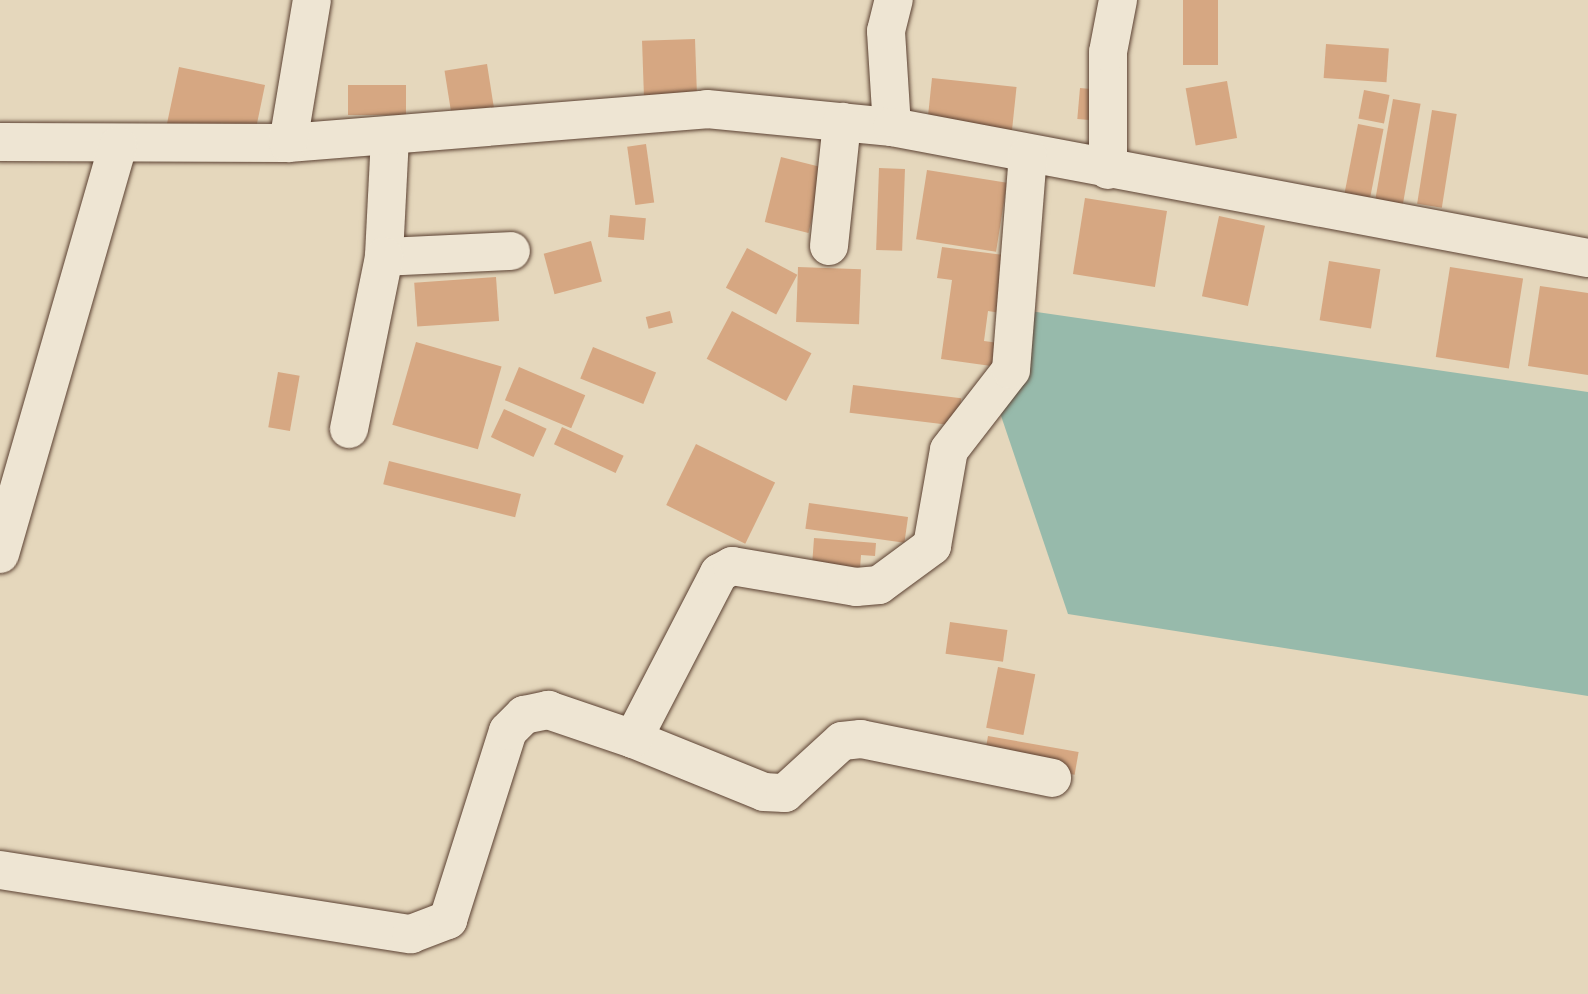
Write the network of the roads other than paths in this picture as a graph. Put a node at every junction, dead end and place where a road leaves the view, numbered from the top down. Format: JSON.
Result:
{"nodes":[{"id":1,"x":312,"y":0,"type":"edge"},
{"id":2,"x":894,"y":0,"type":"edge"},
{"id":3,"x":1118,"y":0,"type":"edge"},
{"id":4,"x":842,"y":122,"type":"junction"},
{"id":5,"x":892,"y":127,"type":"junction"},
{"id":6,"x":390,"y":136,"type":"junction"},
{"id":7,"x":0,"y":142,"type":"edge"},
{"id":8,"x":288,"y":142,"type":"junction"},
{"id":9,"x":118,"y":146,"type":"junction"},
{"id":10,"x":1028,"y":156,"type":"junction"},
{"id":11,"x":1108,"y":170,"type":"junction"},
{"id":12,"x":829,"y":246,"type":"dead end"},
{"id":13,"x":511,"y":251,"type":"dead end"},
{"id":14,"x":384,"y":257,"type":"junction"},
{"id":15,"x":1588,"y":258,"type":"edge"},
{"id":16,"x":349,"y":429,"type":"dead end"},
{"id":17,"x":0,"y":554,"type":"edge"},
{"id":18,"x":633,"y":739,"type":"junction"},
{"id":19,"x":1052,"y":778,"type":"dead end"},
{"id":20,"x":0,"y":870,"type":"edge"}],
"edges":[{"from":1,"to":8,"type":"street"},
{"from":2,"to":5,"type":"street"},
{"from":3,"to":11,"type":"street"},
{"from":4,"to":5,"type":"street"},
{"from":4,"to":6,"type":"street"},
{"from":4,"to":12,"type":"street"},
{"from":5,"to":10,"type":"street"},
{"from":6,"to":8,"type":"street"},
{"from":6,"to":14,"type":"street"},
{"from":7,"to":9,"type":"street"},
{"from":8,"to":9,"type":"street"},
{"from":9,"to":17,"type":"street"},
{"from":10,"to":11,"type":"street"},
{"from":10,"to":18,"type":"street"},
{"from":11,"to":15,"type":"street"},
{"from":13,"to":14,"type":"street"},
{"from":14,"to":16,"type":"street"},
{"from":18,"to":19,"type":"street"},
{"from":18,"to":20,"type":"street"}]}
